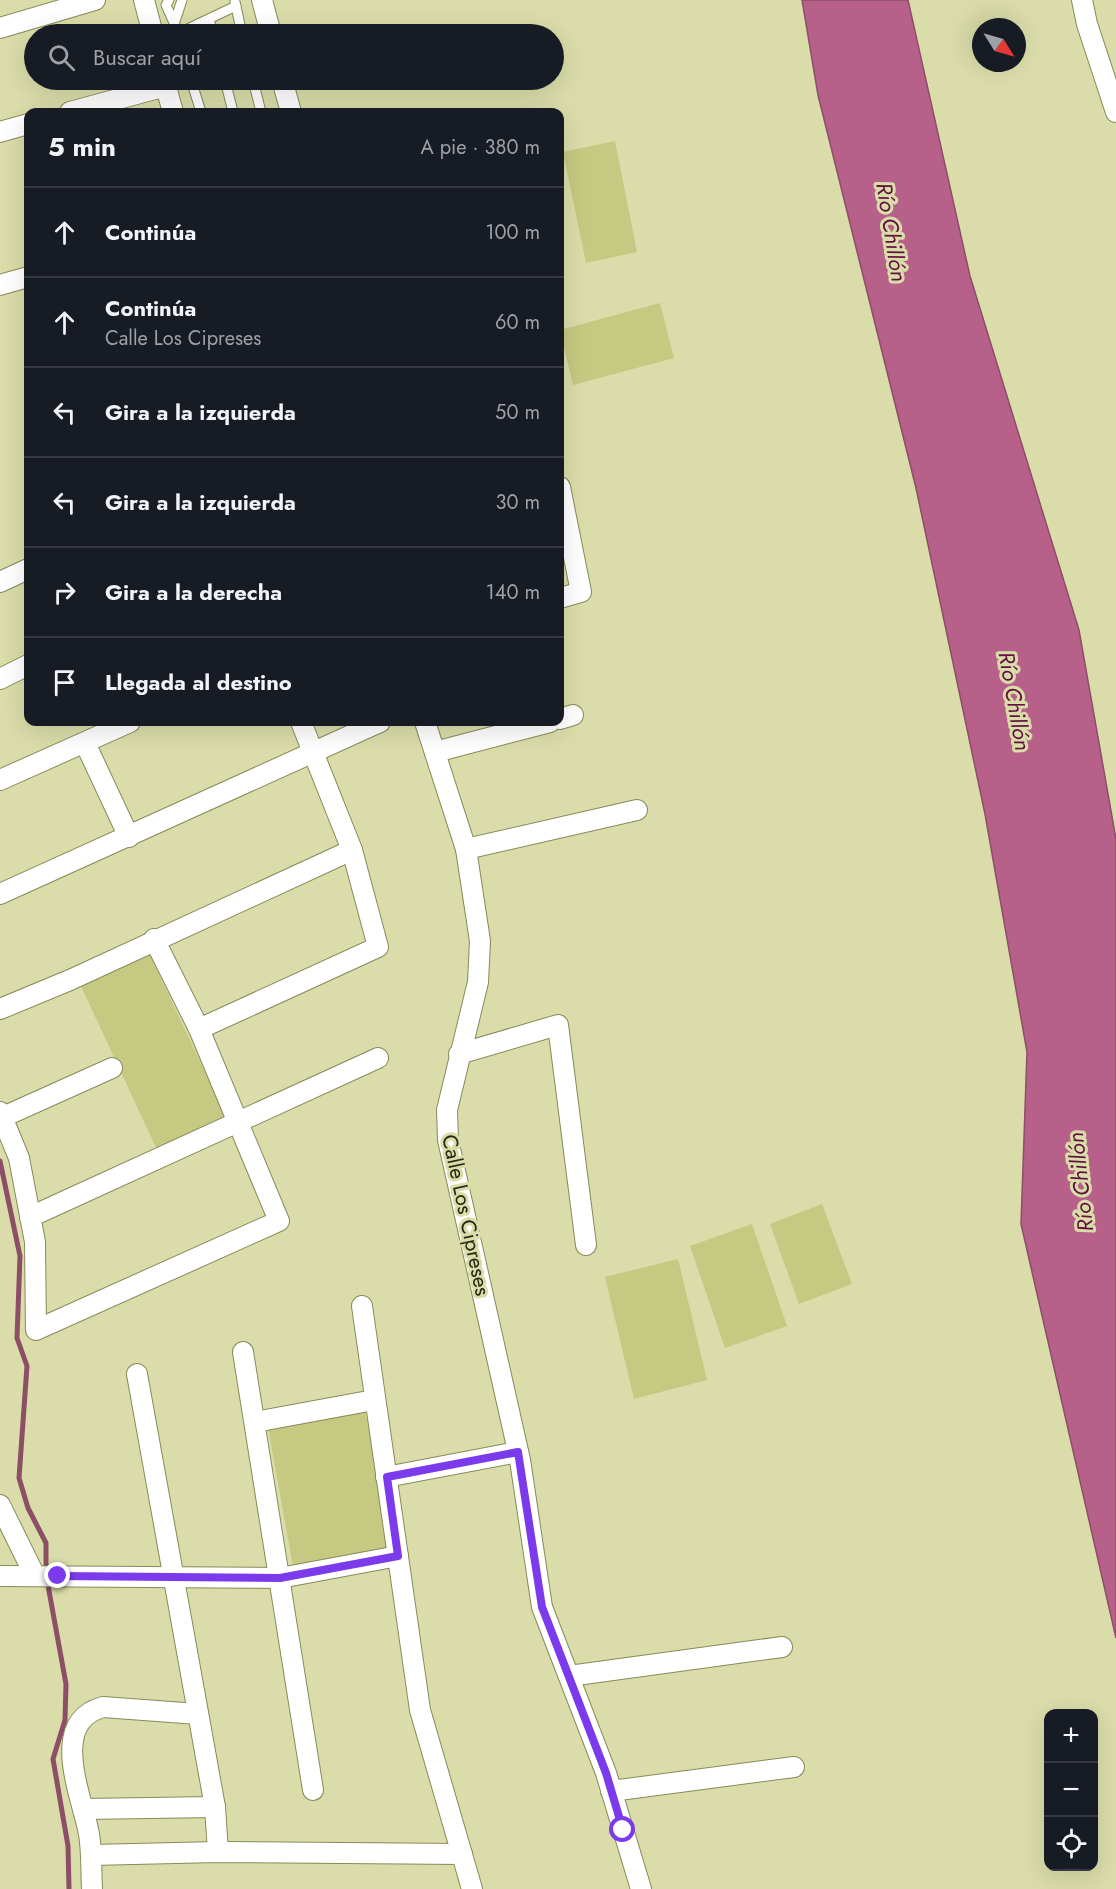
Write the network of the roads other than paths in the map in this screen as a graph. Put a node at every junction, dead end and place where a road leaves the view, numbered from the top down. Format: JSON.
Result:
{"nodes":[{"id":1,"x":95,"y":0,"type":"edge"},
{"id":2,"x":144,"y":0,"type":"edge"},
{"id":3,"x":169,"y":0,"type":"edge"},
{"id":4,"x":182,"y":0,"type":"edge"},
{"id":5,"x":262,"y":0,"type":"edge"},
{"id":6,"x":1082,"y":0,"type":"edge"},
{"id":7,"x":235,"y":3,"type":"edge"},
{"id":8,"x":209,"y":19,"type":"junction"},
{"id":9,"x":175,"y":21,"type":"junction"},
{"id":10,"x":150,"y":24,"type":"edge"},
{"id":11,"x":176,"y":24,"type":"edge"},
{"id":12,"x":199,"y":24,"type":"edge"},
{"id":13,"x":210,"y":24,"type":"edge"},
{"id":14,"x":240,"y":24,"type":"edge"},
{"id":15,"x":268,"y":24,"type":"edge"},
{"id":16,"x":0,"y":28,"type":"edge"},
{"id":17,"x":142,"y":90,"type":"edge"},
{"id":18,"x":167,"y":90,"type":"edge"},
{"id":19,"x":194,"y":90,"type":"edge"},
{"id":20,"x":228,"y":90,"type":"edge"},
{"id":21,"x":256,"y":90,"type":"edge"},
{"id":22,"x":285,"y":90,"type":"edge"},
{"id":23,"x":83,"y":108,"type":"edge"},
{"id":24,"x":172,"y":108,"type":"edge"},
{"id":25,"x":200,"y":108,"type":"edge"},
{"id":26,"x":232,"y":108,"type":"edge"},
{"id":27,"x":260,"y":108,"type":"edge"},
{"id":28,"x":290,"y":108,"type":"edge"},
{"id":29,"x":1116,"y":112,"type":"edge"},
{"id":30,"x":24,"y":125,"type":"edge"},
{"id":31,"x":0,"y":132,"type":"edge"},
{"id":32,"x":24,"y":278,"type":"edge"},
{"id":33,"x":0,"y":285,"type":"edge"},
{"id":34,"x":564,"y":507,"type":"edge"},
{"id":35,"x":24,"y":570,"type":"edge"},
{"id":36,"x":0,"y":582,"type":"edge"},
{"id":37,"x":564,"y":597,"type":"edge"},
{"id":38,"x":24,"y":667,"type":"edge"},
{"id":39,"x":0,"y":679,"type":"edge"},
{"id":40,"x":122,"y":726,"type":"edge"},
{"id":41,"x":303,"y":726,"type":"edge"},
{"id":42,"x":371,"y":726,"type":"edge"},
{"id":43,"x":426,"y":726,"type":"edge"},
{"id":44,"x":535,"y":726,"type":"edge"},
{"id":45,"x":86,"y":743,"type":"junction"},
{"id":46,"x":315,"y":751,"type":"junction"},
{"id":47,"x":435,"y":752,"type":"junction"},
{"id":48,"x":0,"y":780,"type":"edge"},
{"id":49,"x":637,"y":810,"type":"dead end"},
{"id":50,"x":129,"y":837,"type":"junction"},
{"id":51,"x":465,"y":849,"type":"junction"},
{"id":52,"x":352,"y":850,"type":"junction"},
{"id":53,"x":0,"y":894,"type":"edge"},
{"id":54,"x":154,"y":939,"type":"junction"},
{"id":55,"x":0,"y":1009,"type":"edge"},
{"id":56,"x":199,"y":1029,"type":"junction"},
{"id":57,"x":459,"y":1054,"type":"junction"},
{"id":58,"x":378,"y":1058,"type":"dead end"},
{"id":59,"x":112,"y":1068,"type":"dead end"},
{"id":60,"x":2,"y":1114,"type":"edge"},
{"id":61,"x":238,"y":1122,"type":"junction"},
{"id":62,"x":30,"y":1216,"type":"junction"},
{"id":63,"x":586,"y":1245,"type":"dead end"},
{"id":64,"x":362,"y":1306,"type":"dead end"},
{"id":65,"x":243,"y":1352,"type":"dead end"},
{"id":66,"x":137,"y":1374,"type":"dead end"},
{"id":67,"x":374,"y":1400,"type":"junction"},
{"id":68,"x":255,"y":1422,"type":"junction"},
{"id":69,"x":518,"y":1452,"type":"junction"},
{"id":70,"x":387,"y":1477,"type":"junction"},
{"id":71,"x":0,"y":1505,"type":"edge"},
{"id":72,"x":398,"y":1556,"type":"junction"},
{"id":73,"x":0,"y":1576,"type":"edge"},
{"id":74,"x":34,"y":1576,"type":"junction"},
{"id":75,"x":280,"y":1578,"type":"junction"},
{"id":76,"x":173,"y":1579,"type":"junction"},
{"id":77,"x":782,"y":1647,"type":"dead end"},
{"id":78,"x":569,"y":1676,"type":"junction"},
{"id":79,"x":198,"y":1714,"type":"junction"},
{"id":80,"x":794,"y":1767,"type":"dead end"},
{"id":81,"x":314,"y":1790,"type":"dead end"},
{"id":82,"x":611,"y":1791,"type":"junction"},
{"id":83,"x":215,"y":1807,"type":"junction"},
{"id":84,"x":83,"y":1809,"type":"junction"},
{"id":85,"x":218,"y":1852,"type":"junction"},
{"id":86,"x":462,"y":1854,"type":"junction"},
{"id":87,"x":91,"y":1855,"type":"junction"},
{"id":88,"x":92,"y":1889,"type":"edge"},
{"id":89,"x":472,"y":1889,"type":"edge"},
{"id":90,"x":641,"y":1889,"type":"edge"}],
"edges":[{"from":1,"to":16,"type":"street"},
{"from":2,"to":10,"type":"street"},
{"from":3,"to":9,"type":"lane"},
{"from":4,"to":9,"type":"lane"},
{"from":5,"to":15,"type":"street"},
{"from":6,"to":29,"type":"street"},
{"from":7,"to":8,"type":"lane"},
{"from":7,"to":14,"type":"lane"},
{"from":8,"to":12,"type":"lane"},
{"from":8,"to":13,"type":"lane"},
{"from":9,"to":11,"type":"lane"},
{"from":17,"to":23,"type":"street"},
{"from":18,"to":24,"type":"street"},
{"from":19,"to":25,"type":"lane"},
{"from":20,"to":26,"type":"lane"},
{"from":21,"to":27,"type":"lane"},
{"from":22,"to":28,"type":"street"},
{"from":30,"to":31,"type":"street"},
{"from":32,"to":33,"type":"street"},
{"from":34,"to":37,"type":"street"},
{"from":35,"to":36,"type":"street"},
{"from":38,"to":39,"type":"street"},
{"from":40,"to":45,"type":"street"},
{"from":41,"to":46,"type":"street"},
{"from":42,"to":46,"type":"street"},
{"from":43,"to":47,"type":"street","name":"Calle Los Cipreses"},
{"from":44,"to":47,"type":"street"},
{"from":45,"to":48,"type":"street"},
{"from":45,"to":50,"type":"street"},
{"from":46,"to":50,"type":"street"},
{"from":46,"to":52,"type":"street"},
{"from":47,"to":51,"type":"street","name":"Calle Los Cipreses"},
{"from":49,"to":51,"type":"street"},
{"from":50,"to":53,"type":"street"},
{"from":51,"to":57,"type":"street","name":"Calle Los Cipreses"},
{"from":52,"to":54,"type":"street"},
{"from":52,"to":56,"type":"street"},
{"from":54,"to":55,"type":"street"},
{"from":54,"to":56,"type":"street"},
{"from":56,"to":61,"type":"street"},
{"from":57,"to":63,"type":"street"},
{"from":57,"to":69,"type":"street","name":"Calle Los Cipreses"},
{"from":58,"to":61,"type":"street"},
{"from":59,"to":60,"type":"street"},
{"from":60,"to":62,"type":"street"},
{"from":61,"to":62,"type":"street"},
{"from":61,"to":62,"type":"street"},
{"from":64,"to":67,"type":"street"},
{"from":65,"to":68,"type":"street"},
{"from":66,"to":76,"type":"street"},
{"from":67,"to":68,"type":"street"},
{"from":67,"to":70,"type":"street"},
{"from":68,"to":75,"type":"street"},
{"from":69,"to":70,"type":"street"},
{"from":69,"to":78,"type":"street","name":"Calle Los Cipreses"},
{"from":70,"to":72,"type":"street"},
{"from":71,"to":74,"type":"street"},
{"from":72,"to":75,"type":"street"},
{"from":72,"to":86,"type":"street"},
{"from":73,"to":74,"type":"street"},
{"from":74,"to":76,"type":"street"},
{"from":75,"to":76,"type":"street"},
{"from":75,"to":81,"type":"street"},
{"from":76,"to":79,"type":"street"},
{"from":77,"to":78,"type":"street"},
{"from":78,"to":82,"type":"street","name":"Calle Los Cipreses"},
{"from":79,"to":83,"type":"street"},
{"from":79,"to":84,"type":"street"},
{"from":80,"to":82,"type":"street"},
{"from":82,"to":90,"type":"street","name":"Calle Los Cipreses"},
{"from":83,"to":84,"type":"street"},
{"from":83,"to":85,"type":"street"},
{"from":84,"to":87,"type":"street"},
{"from":85,"to":86,"type":"street"},
{"from":85,"to":87,"type":"street"},
{"from":86,"to":89,"type":"street"},
{"from":87,"to":88,"type":"street"}]}
